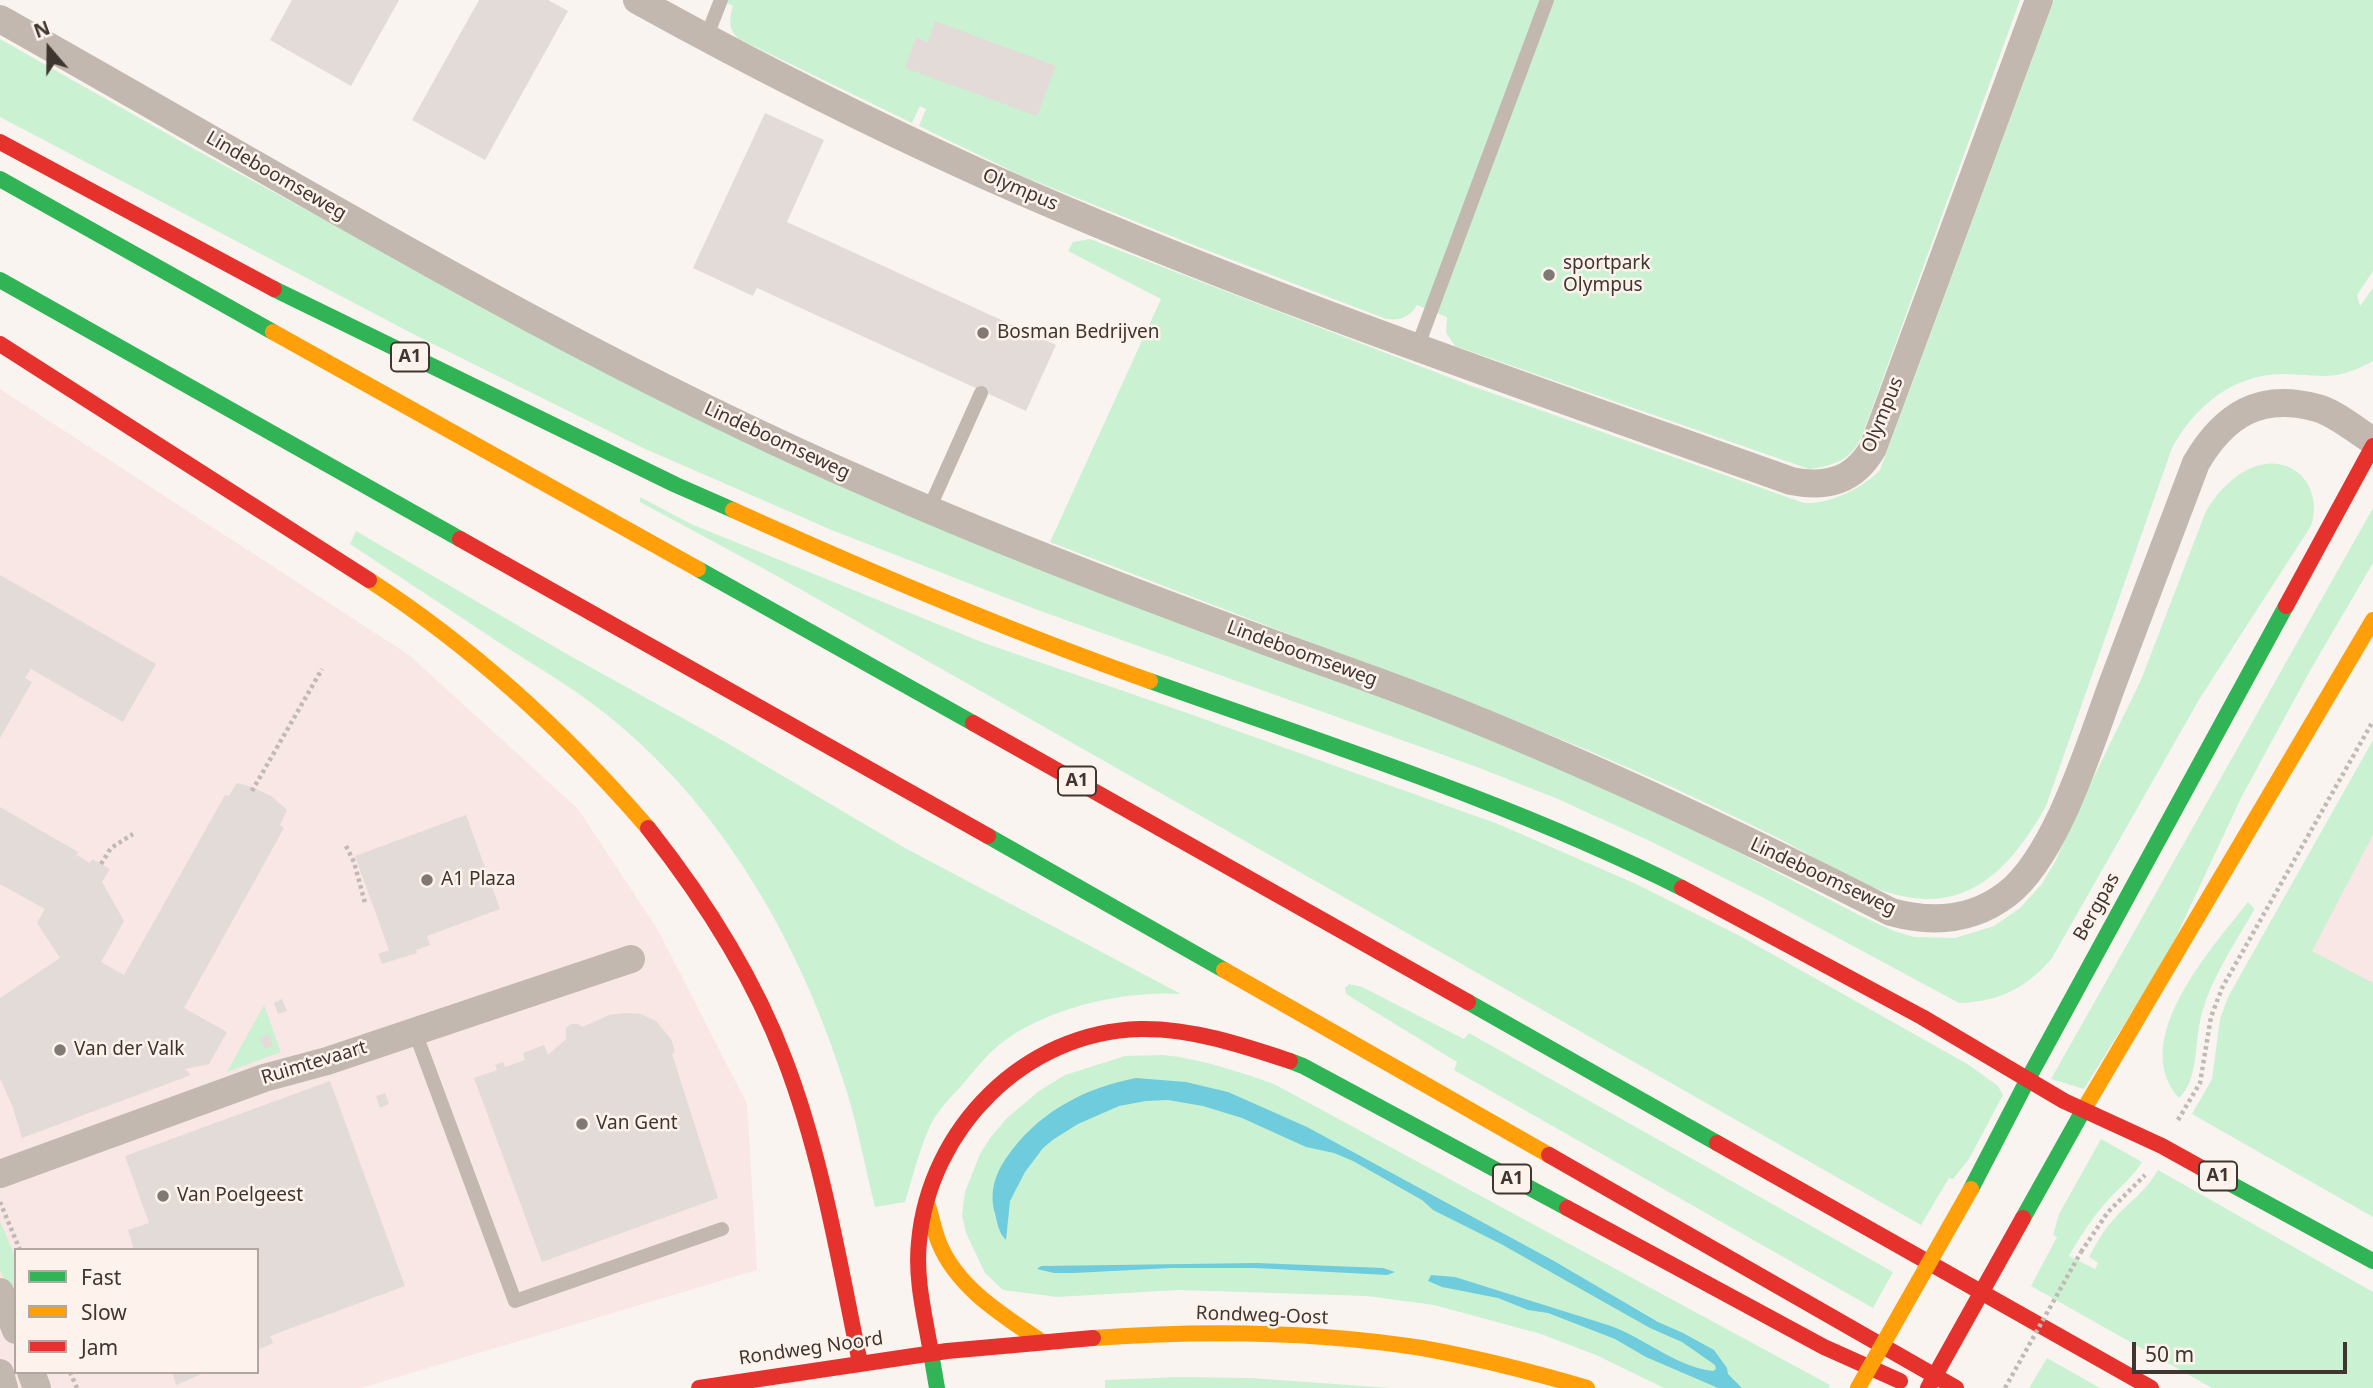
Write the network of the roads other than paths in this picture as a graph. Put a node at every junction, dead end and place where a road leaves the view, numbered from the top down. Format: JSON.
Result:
{"nodes":[{"id":1,"x":637,"y":0,"type":"edge"},
{"id":2,"x":721,"y":0,"type":"edge"},
{"id":3,"x":1547,"y":0,"type":"edge"},
{"id":4,"x":2039,"y":0,"type":"edge"},
{"id":5,"x":0,"y":19,"type":"edge"},
{"id":6,"x":706,"y":38,"type":"junction"},
{"id":7,"x":0,"y":142,"type":"edge"},
{"id":8,"x":0,"y":178,"type":"edge"},
{"id":9,"x":0,"y":280,"type":"edge"},
{"id":10,"x":0,"y":344,"type":"edge"},
{"id":11,"x":1417,"y":348,"type":"junction"},
{"id":12,"x":981,"y":393,"type":"dead end"},
{"id":13,"x":2373,"y":441,"type":"edge"},
{"id":14,"x":2373,"y":446,"type":"edge"},
{"id":15,"x":929,"y":509,"type":"junction"},
{"id":16,"x":2373,"y":620,"type":"edge"},
{"id":17,"x":631,"y":959,"type":"dead end"},
{"id":18,"x":415,"y":1032,"type":"junction"},
{"id":19,"x":2028,"y":1079,"type":"junction"},
{"id":20,"x":2084,"y":1110,"type":"junction"},
{"id":21,"x":0,"y":1174,"type":"edge"},
{"id":22,"x":928,"y":1204,"type":"junction"},
{"id":23,"x":722,"y":1229,"type":"dead end"},
{"id":24,"x":2373,"y":1261,"type":"edge"},
{"id":25,"x":0,"y":1292,"type":"edge"},
{"id":26,"x":14,"y":1325,"type":"edge"},
{"id":27,"x":1042,"y":1342,"type":"junction"},
{"id":28,"x":931,"y":1353,"type":"junction"},
{"id":29,"x":861,"y":1369,"type":"junction"},
{"id":30,"x":0,"y":1373,"type":"edge"},
{"id":31,"x":4,"y":1388,"type":"edge"},
{"id":32,"x":699,"y":1388,"type":"edge"},
{"id":33,"x":937,"y":1388,"type":"edge"},
{"id":34,"x":1587,"y":1388,"type":"edge"},
{"id":35,"x":1858,"y":1388,"type":"edge"},
{"id":36,"x":1914,"y":1388,"type":"edge"},
{"id":37,"x":1927,"y":1388,"type":"edge"},
{"id":38,"x":1956,"y":1388,"type":"edge"},
{"id":39,"x":2151,"y":1388,"type":"edge"}],
"edges":[{"from":1,"to":6,"type":"street","name":"Olympus"},
{"from":2,"to":6,"type":"lane"},
{"from":3,"to":11,"type":"lane"},
{"from":4,"to":11,"type":"street","name":"Olympus"},
{"from":5,"to":15,"type":"street","name":"Lindeboomseweg"},
{"from":6,"to":11,"type":"street","name":"Olympus"},
{"from":7,"to":19,"type":"main road","number":"A1"},
{"from":8,"to":39,"type":"main road","number":"A1"},
{"from":9,"to":38,"type":"main road","number":"A1"},
{"from":10,"to":29,"type":"main road"},
{"from":12,"to":15,"type":"lane"},
{"from":13,"to":15,"type":"street","name":"Lindeboomseweg"},
{"from":14,"to":19,"type":"main road","name":"Bergpas"},
{"from":16,"to":20,"type":"main road"},
{"from":17,"to":18,"type":"street","name":"Ruimtevaart"},
{"from":18,"to":21,"type":"street","name":"Ruimtevaart"},
{"from":18,"to":23,"type":"lane"},
{"from":19,"to":20,"type":"main road","number":"A1"},
{"from":19,"to":35,"type":"main road","name":"Bergpas","bridge":true},
{"from":20,"to":24,"type":"main road","number":"A1"},
{"from":20,"to":37,"type":"main road","bridge":true},
{"from":22,"to":27,"type":"main road"},
{"from":22,"to":28,"type":"main road","number":"A1"},
{"from":22,"to":36,"type":"main road","number":"A1"},
{"from":25,"to":26,"type":"street"},
{"from":27,"to":28,"type":"main road","name":"Rondweg-Oost"},
{"from":27,"to":34,"type":"main road","name":"Rondweg-Oost"},
{"from":28,"to":29,"type":"main road","name":"Rondweg Noord"},
{"from":28,"to":33,"type":"main road"},
{"from":29,"to":32,"type":"main road","name":"Rondweg Noord"},
{"from":30,"to":31,"type":"street"}]}
